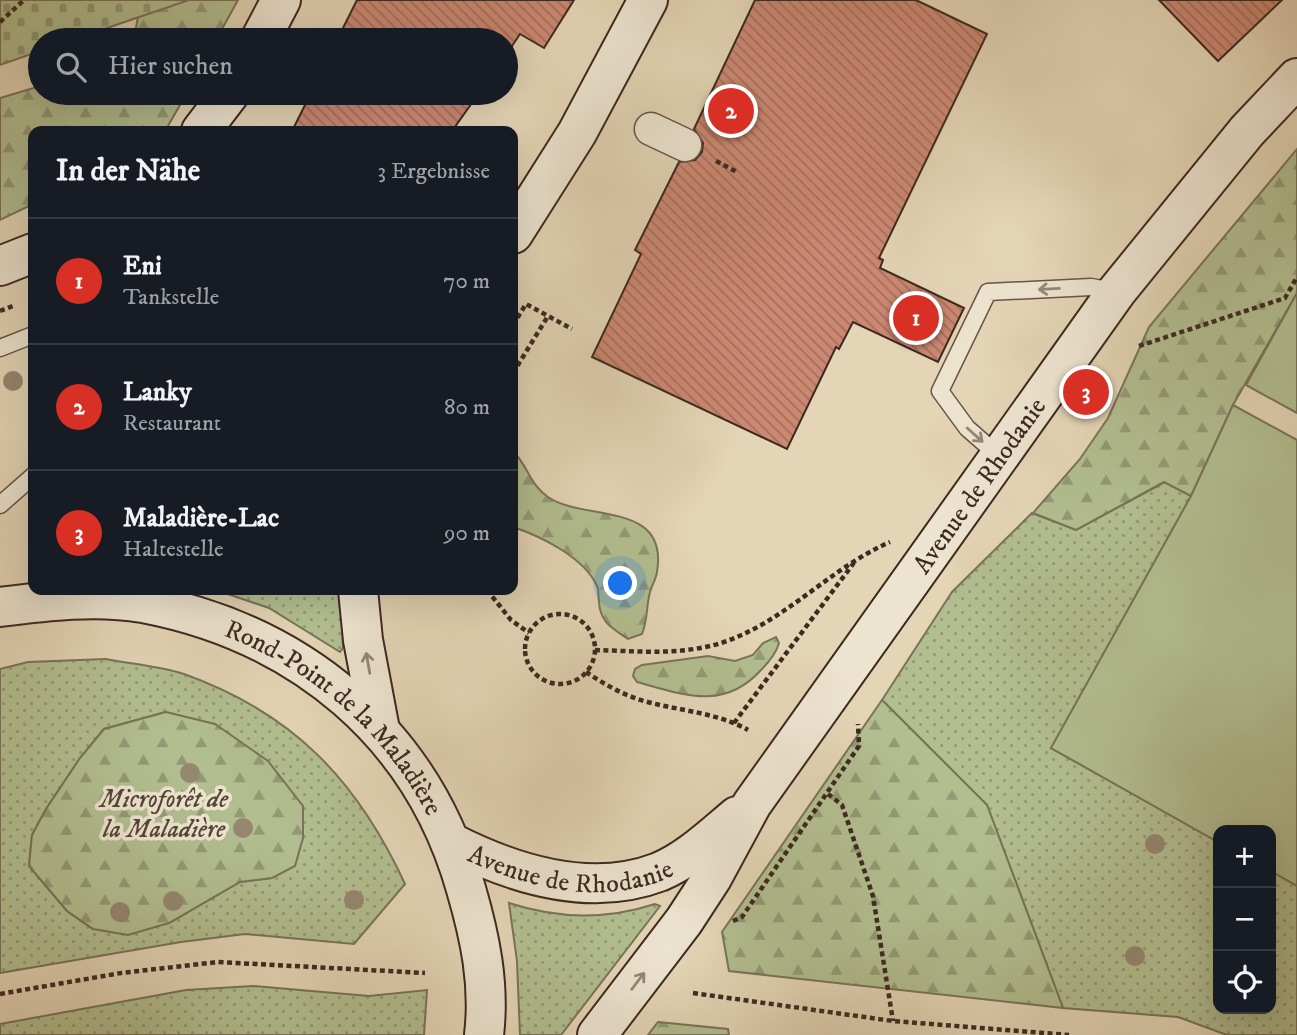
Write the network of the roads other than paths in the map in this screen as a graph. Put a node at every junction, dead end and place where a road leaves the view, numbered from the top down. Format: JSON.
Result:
{"nodes":[{"id":1,"x":281,"y":0,"type":"edge"},
{"id":2,"x":648,"y":0,"type":"edge"},
{"id":3,"x":266,"y":28,"type":"edge"},
{"id":4,"x":1297,"y":78,"type":"edge"},
{"id":5,"x":221,"y":105,"type":"edge"},
{"id":6,"x":205,"y":126,"type":"edge"},
{"id":7,"x":651,"y":129,"type":"dead end"},
{"id":8,"x":685,"y":145,"type":"dead end"},
{"id":9,"x":518,"y":226,"type":"edge"},
{"id":10,"x":28,"y":255,"type":"edge"},
{"id":11,"x":0,"y":266,"type":"edge"},
{"id":12,"x":1117,"y":291,"type":"junction"},
{"id":13,"x":28,"y":337,"type":"edge"},
{"id":14,"x":0,"y":348,"type":"edge"},
{"id":15,"x":999,"y":456,"type":"junction"},
{"id":16,"x":28,"y":480,"type":"edge"},
{"id":17,"x":0,"y":505,"type":"edge"},
{"id":18,"x":66,"y":595,"type":"edge"},
{"id":19,"x":80,"y":595,"type":"edge"},
{"id":20,"x":358,"y":595,"type":"edge"},
{"id":21,"x":0,"y":607,"type":"edge"},
{"id":22,"x":380,"y":730,"type":"junction"},
{"id":23,"x":752,"y":804,"type":"junction"},
{"id":24,"x":454,"y":844,"type":"junction"},
{"id":25,"x":484,"y":1035,"type":"edge"},
{"id":26,"x":597,"y":1035,"type":"edge"}],
"edges":[{"from":1,"to":3,"type":"main road"},
{"from":2,"to":9,"type":"main road"},
{"from":4,"to":12,"type":"main road","name":"Avenue de Rhodanie"},
{"from":5,"to":6,"type":"main road"},
{"from":7,"to":8,"type":"street"},
{"from":10,"to":11,"type":"main road"},
{"from":12,"to":15,"type":"main road","name":"Avenue de Rhodanie"},
{"from":12,"to":15,"type":"lane","one_way":true},
{"from":13,"to":14,"type":"lane"},
{"from":15,"to":23,"type":"main road","name":"Avenue de Rhodanie"},
{"from":16,"to":17,"type":"lane"},
{"from":18,"to":21,"type":"main road","name":"Rond-Point de la Maladière"},
{"from":19,"to":22,"type":"main road","name":"Rond-Point de la Maladière"},
{"from":22,"to":20,"type":"main road","one_way":true},
{"from":22,"to":24,"type":"main road","name":"Rond-Point de la Maladière"},
{"from":23,"to":24,"type":"main road","name":"Avenue de Rhodanie"},
{"from":26,"to":23,"type":"main road","name":"Avenue de Rhodanie","one_way":true},
{"from":24,"to":25,"type":"main road","name":"Rond-Point de la Maladière"}]}
